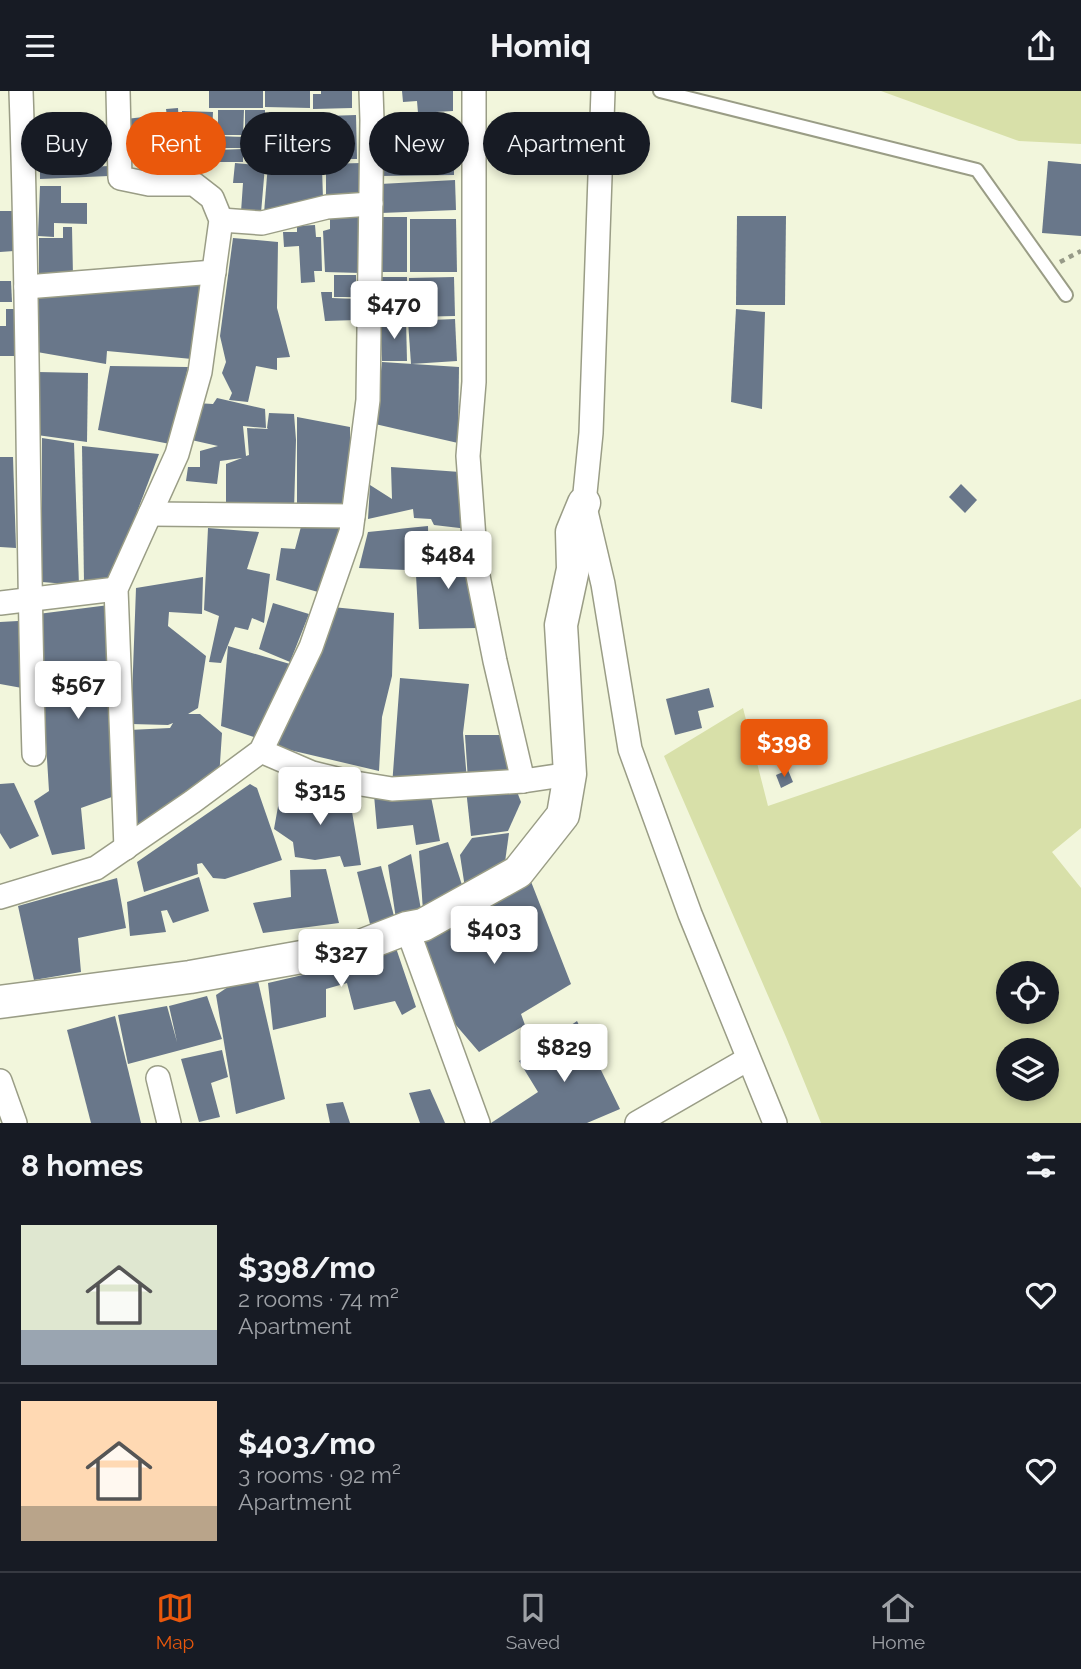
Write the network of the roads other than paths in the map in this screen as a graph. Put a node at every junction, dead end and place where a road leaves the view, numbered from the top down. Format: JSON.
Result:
{"nodes":[{"id":1,"x":21,"y":91,"type":"edge"},
{"id":2,"x":118,"y":91,"type":"edge"},
{"id":3,"x":371,"y":91,"type":"edge"},
{"id":4,"x":474,"y":91,"type":"edge"},
{"id":5,"x":603,"y":91,"type":"edge"},
{"id":6,"x":660,"y":91,"type":"edge"},
{"id":7,"x":371,"y":204,"type":"junction"},
{"id":8,"x":221,"y":220,"type":"junction"},
{"id":9,"x":214,"y":272,"type":"junction"},
{"id":10,"x":26,"y":287,"type":"junction"},
{"id":11,"x":1066,"y":295,"type":"dead end"},
{"id":12,"x":584,"y":503,"type":"junction"},
{"id":13,"x":150,"y":514,"type":"junction"},
{"id":14,"x":353,"y":516,"type":"junction"},
{"id":15,"x":116,"y":589,"type":"junction"},
{"id":16,"x":29,"y":599,"type":"junction"},
{"id":17,"x":0,"y":603,"type":"edge"},
{"id":18,"x":261,"y":751,"type":"junction"},
{"id":19,"x":34,"y":754,"type":"dead end"},
{"id":20,"x":570,"y":774,"type":"junction"},
{"id":21,"x":523,"y":781,"type":"junction"},
{"id":22,"x":125,"y":848,"type":"junction"},
{"id":23,"x":0,"y":897,"type":"edge"},
{"id":24,"x":407,"y":928,"type":"junction"},
{"id":25,"x":0,"y":1002,"type":"edge"},
{"id":26,"x":748,"y":1059,"type":"junction"},
{"id":27,"x":158,"y":1078,"type":"dead end"},
{"id":28,"x":0,"y":1081,"type":"edge"},
{"id":29,"x":646,"y":1117,"type":"edge"},
{"id":30,"x":15,"y":1123,"type":"edge"},
{"id":31,"x":169,"y":1123,"type":"edge"},
{"id":32,"x":478,"y":1123,"type":"edge"},
{"id":33,"x":775,"y":1123,"type":"edge"}],
"edges":[{"from":1,"to":10,"type":"street"},
{"from":2,"to":8,"type":"street"},
{"from":3,"to":7,"type":"street"},
{"from":4,"to":21,"type":"street"},
{"from":5,"to":12,"type":"street"},
{"from":6,"to":11,"type":"lane"},
{"from":7,"to":8,"type":"street"},
{"from":7,"to":14,"type":"street"},
{"from":8,"to":9,"type":"street"},
{"from":9,"to":10,"type":"street"},
{"from":9,"to":13,"type":"street"},
{"from":10,"to":16,"type":"street"},
{"from":12,"to":20,"type":"street"},
{"from":12,"to":26,"type":"street"},
{"from":13,"to":14,"type":"street"},
{"from":13,"to":15,"type":"street"},
{"from":14,"to":18,"type":"street"},
{"from":15,"to":16,"type":"street"},
{"from":15,"to":22,"type":"street"},
{"from":16,"to":17,"type":"street"},
{"from":16,"to":19,"type":"street"},
{"from":18,"to":21,"type":"street"},
{"from":18,"to":22,"type":"street"},
{"from":20,"to":21,"type":"street"},
{"from":20,"to":24,"type":"street"},
{"from":22,"to":23,"type":"street"},
{"from":24,"to":25,"type":"street"},
{"from":24,"to":32,"type":"street"},
{"from":26,"to":29,"type":"street"},
{"from":26,"to":33,"type":"street"},
{"from":27,"to":31,"type":"street"},
{"from":28,"to":30,"type":"street"}]}
